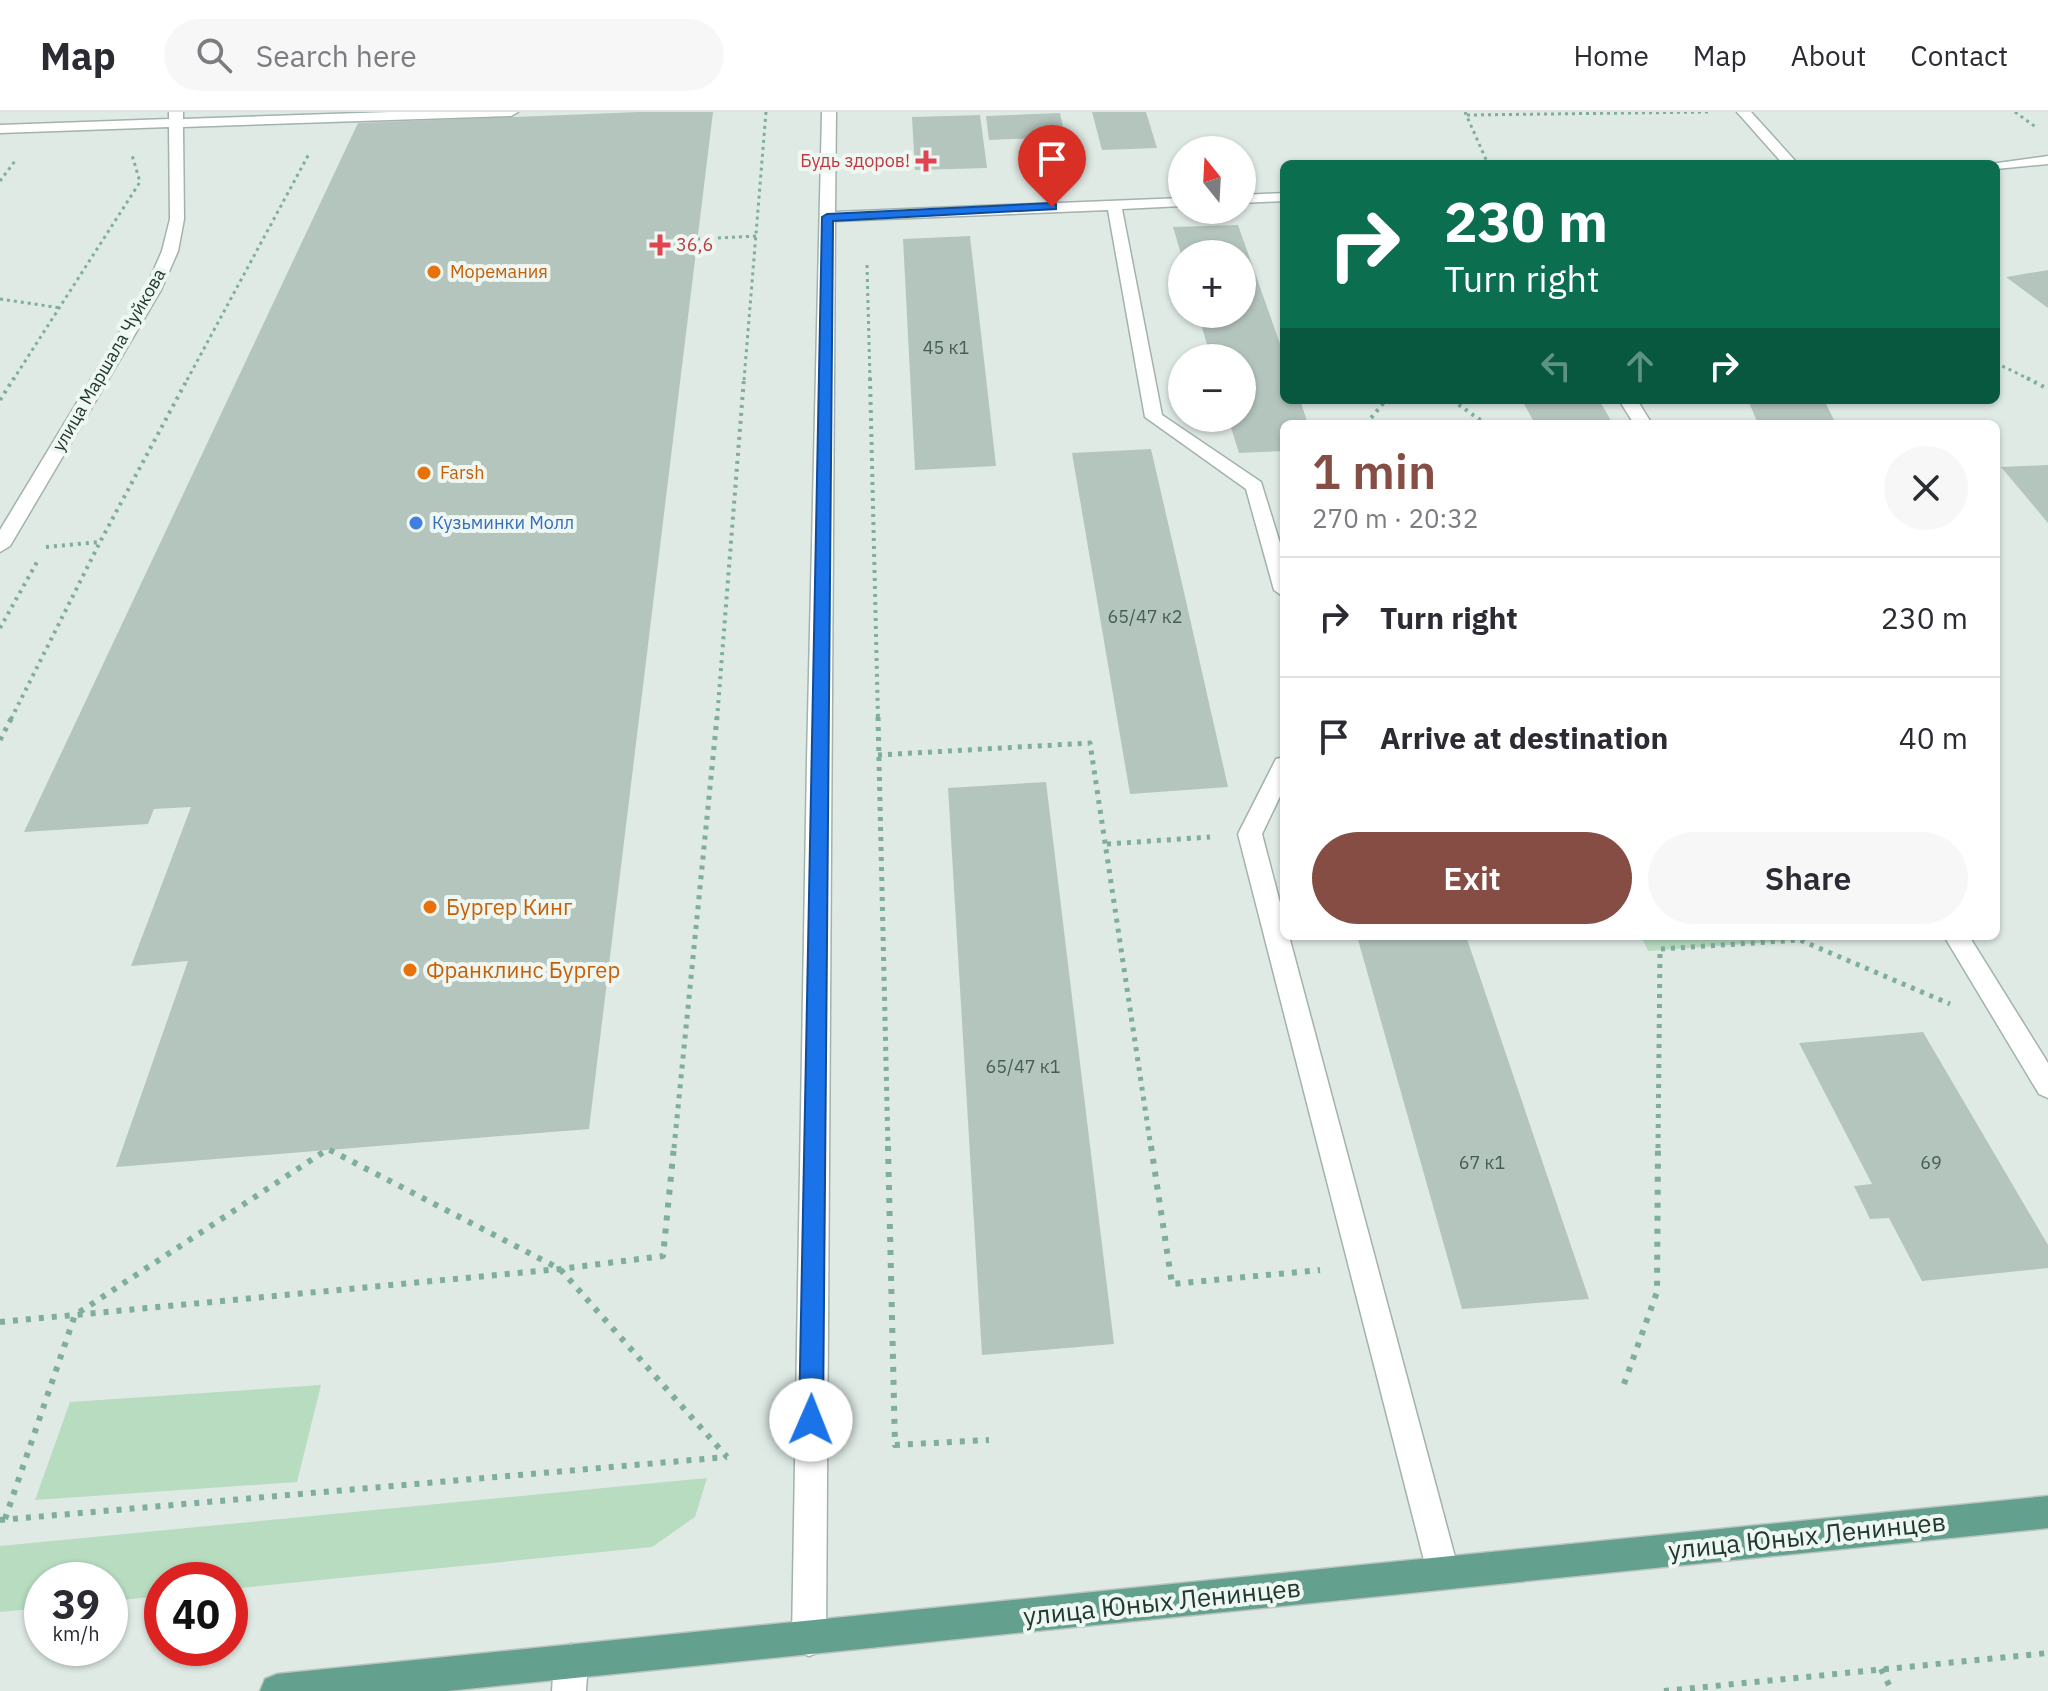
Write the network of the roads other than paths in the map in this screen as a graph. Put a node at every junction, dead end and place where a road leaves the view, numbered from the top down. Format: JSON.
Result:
{"nodes":[{"id":1,"x":511,"y":112,"type":"edge"},
{"id":2,"x":829,"y":112,"type":"edge"},
{"id":3,"x":1744,"y":112,"type":"edge"},
{"id":4,"x":176,"y":118,"type":"edge"},
{"id":5,"x":0,"y":129,"type":"edge"},
{"id":6,"x":1787,"y":160,"type":"edge"},
{"id":7,"x":2048,"y":160,"type":"edge"},
{"id":8,"x":2000,"y":165,"type":"edge"},
{"id":9,"x":1280,"y":197,"type":"edge"},
{"id":10,"x":1256,"y":198,"type":"edge"},
{"id":11,"x":1168,"y":202,"type":"edge"},
{"id":12,"x":1114,"y":204,"type":"junction"},
{"id":13,"x":827,"y":217,"type":"junction"},
{"id":14,"x":0,"y":546,"type":"edge"},
{"id":15,"x":1280,"y":576,"type":"edge"},
{"id":16,"x":1280,"y":773,"type":"edge"},
{"id":17,"x":1958,"y":940,"type":"edge"},
{"id":18,"x":2048,"y":1086,"type":"edge"},
{"id":19,"x":2048,"y":1512,"type":"edge"},
{"id":20,"x":1443,"y":1572,"type":"junction"},
{"id":21,"x":809,"y":1639,"type":"junction"},
{"id":22,"x":570,"y":1676,"type":"edge"},
{"id":23,"x":277,"y":1691,"type":"edge"}],
"edges":[{"from":1,"to":4,"type":"street"},
{"from":2,"to":13,"type":"street"},
{"from":3,"to":6,"type":"street"},
{"from":4,"to":5,"type":"street"},
{"from":4,"to":14,"type":"street","name":"улица Маршала Чуйкова"},
{"from":7,"to":8,"type":"street"},
{"from":9,"to":10,"type":"street"},
{"from":11,"to":12,"type":"street"},
{"from":12,"to":13,"type":"street"},
{"from":12,"to":15,"type":"street"},
{"from":13,"to":21,"type":"street"},
{"from":16,"to":20,"type":"street"},
{"from":17,"to":18,"type":"street"},
{"from":19,"to":20,"type":"main road","name":"улица Юных Ленинцев"},
{"from":20,"to":21,"type":"main road","name":"улица Юных Ленинцев"},
{"from":21,"to":22,"type":"main road","name":"улица Юных Ленинцев"},
{"from":22,"to":23,"type":"main road","name":"улица Юных Ленинцев"}]}
